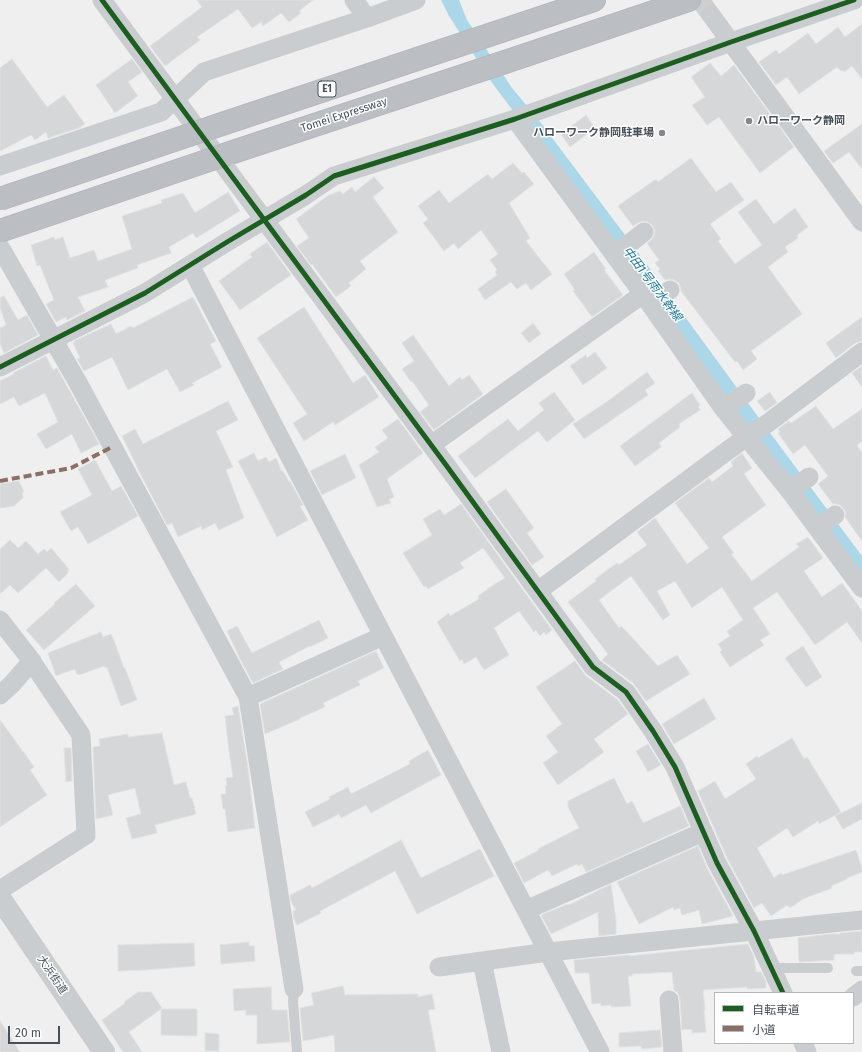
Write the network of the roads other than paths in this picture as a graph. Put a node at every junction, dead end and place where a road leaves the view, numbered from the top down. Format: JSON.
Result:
{"nodes":[{"id":1,"x":102,"y":0,"type":"edge"},
{"id":2,"x":354,"y":0,"type":"edge"},
{"id":3,"x":416,"y":0,"type":"edge"},
{"id":4,"x":594,"y":0,"type":"edge"},
{"id":5,"x":689,"y":0,"type":"edge"},
{"id":6,"x":854,"y":0,"type":"edge"},
{"id":7,"x":711,"y":14,"type":"tunnel mouth"},
{"id":8,"x":367,"y":18,"type":"junction"},
{"id":9,"x":731,"y":42,"type":"junction"},
{"id":10,"x":174,"y":99,"type":"junction"},
{"id":11,"x":516,"y":119,"type":"junction"},
{"id":12,"x":0,"y":166,"type":"edge"},
{"id":13,"x":0,"y":199,"type":"edge"},
{"id":14,"x":263,"y":220,"type":"junction"},
{"id":15,"x":862,"y":222,"type":"edge"},
{"id":16,"x":0,"y":231,"type":"edge"},
{"id":17,"x":0,"y":246,"type":"edge"},
{"id":18,"x":190,"y":265,"type":"junction"},
{"id":19,"x":655,"y":297,"type":"junction"},
{"id":20,"x":52,"y":339,"type":"junction"},
{"id":21,"x":862,"y":352,"type":"edge"},
{"id":22,"x":0,"y":367,"type":"edge"},
{"id":23,"x":756,"y":430,"type":"junction"},
{"id":24,"x":431,"y":445,"type":"junction"},
{"id":25,"x":862,"y":588,"type":"edge"},
{"id":26,"x":538,"y":591,"type":"junction"},
{"id":27,"x":0,"y":620,"type":"edge"},
{"id":28,"x":383,"y":636,"type":"junction"},
{"id":29,"x":32,"y":661,"type":"junction"},
{"id":30,"x":0,"y":695,"type":"edge"},
{"id":31,"x":248,"y":697,"type":"junction"},
{"id":32,"x":703,"y":832,"type":"junction"},
{"id":33,"x":0,"y":890,"type":"edge"},
{"id":34,"x":0,"y":898,"type":"edge"},
{"id":35,"x":526,"y":910,"type":"junction"},
{"id":36,"x":862,"y":920,"type":"edge"},
{"id":37,"x":754,"y":930,"type":"junction"},
{"id":38,"x":548,"y":952,"type":"junction"},
{"id":39,"x":482,"y":961,"type":"junction"},
{"id":40,"x":439,"y":967,"type":"dead end"},
{"id":41,"x":772,"y":968,"type":"junction"},
{"id":42,"x":828,"y":968,"type":"dead end"},
{"id":43,"x":294,"y":989,"type":"joint"},
{"id":44,"x":862,"y":990,"type":"edge"},
{"id":45,"x":783,"y":992,"type":"edge"},
{"id":46,"x":854,"y":996,"type":"edge"},
{"id":47,"x":668,"y":1000,"type":"dead end"},
{"id":48,"x":104,"y":1052,"type":"edge"},
{"id":49,"x":297,"y":1052,"type":"edge"},
{"id":50,"x":501,"y":1052,"type":"edge"},
{"id":51,"x":600,"y":1052,"type":"edge"},
{"id":52,"x":674,"y":1052,"type":"edge"}],
"edges":[{"from":1,"to":10,"type":"street"},
{"from":2,"to":8,"type":"street"},
{"from":3,"to":8,"type":"street"},
{"from":4,"to":13,"type":"highway","number":"E1","bridge":true},
{"from":5,"to":16,"type":"highway","name":"Tomei Expressway","bridge":true},
{"from":6,"to":9,"type":"street"},
{"from":7,"to":9,"type":"street"},
{"from":8,"to":10,"type":"street"},
{"from":9,"to":11,"type":"street"},
{"from":9,"to":15,"type":"street"},
{"from":10,"to":12,"type":"street"},
{"from":10,"to":14,"type":"street"},
{"from":11,"to":14,"type":"street"},
{"from":11,"to":19,"type":"street"},
{"from":14,"to":18,"type":"street"},
{"from":14,"to":24,"type":"street"},
{"from":17,"to":20,"type":"street"},
{"from":18,"to":20,"type":"street"},
{"from":18,"to":28,"type":"street"},
{"from":19,"to":23,"type":"street"},
{"from":19,"to":24,"type":"street"},
{"from":20,"to":22,"type":"street"},
{"from":20,"to":31,"type":"street"},
{"from":21,"to":23,"type":"street"},
{"from":23,"to":25,"type":"street"},
{"from":23,"to":26,"type":"street"},
{"from":24,"to":26,"type":"street"},
{"from":26,"to":32,"type":"street"},
{"from":27,"to":29,"type":"street"},
{"from":28,"to":31,"type":"street"},
{"from":28,"to":35,"type":"street"},
{"from":29,"to":30,"type":"street"},
{"from":29,"to":33,"type":"street"},
{"from":31,"to":43,"type":"street"},
{"from":32,"to":35,"type":"street"},
{"from":32,"to":37,"type":"street"},
{"from":34,"to":48,"type":"street","name":"大浜街道"},
{"from":35,"to":38,"type":"street"},
{"from":36,"to":37,"type":"street"},
{"from":37,"to":38,"type":"street"},
{"from":37,"to":41,"type":"street"},
{"from":38,"to":39,"type":"street"},
{"from":38,"to":51,"type":"street"},
{"from":39,"to":40,"type":"street"},
{"from":39,"to":50,"type":"street"},
{"from":41,"to":42,"type":"lane"},
{"from":41,"to":45,"type":"street"},
{"from":43,"to":49,"type":"lane"},
{"from":44,"to":46,"type":"street"},
{"from":47,"to":52,"type":"street"}]}
